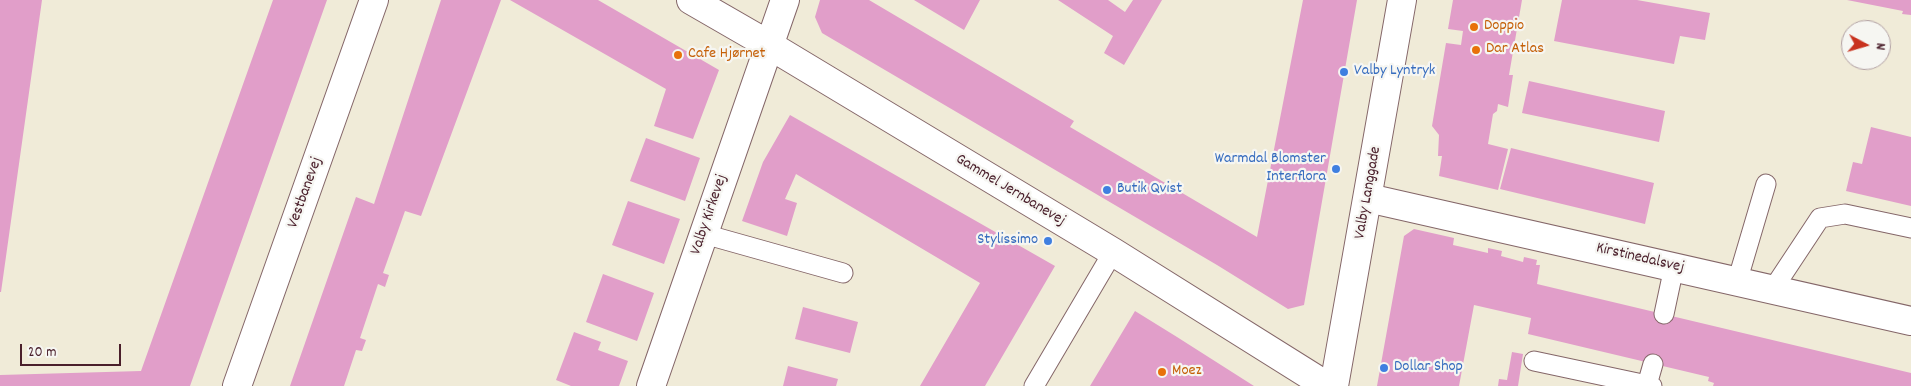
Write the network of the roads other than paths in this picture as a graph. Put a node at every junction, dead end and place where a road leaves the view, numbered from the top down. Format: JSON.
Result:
{"nodes":[{"id":1,"x":374,"y":0,"type":"edge"},
{"id":2,"x":691,"y":0,"type":"edge"},
{"id":3,"x":785,"y":0,"type":"edge"},
{"id":4,"x":1402,"y":0,"type":"edge"},
{"id":5,"x":769,"y":45,"type":"junction"},
{"id":6,"x":1766,"y":184,"type":"dead end"},
{"id":7,"x":1368,"y":198,"type":"junction"},
{"id":8,"x":1911,"y":228,"type":"edge"},
{"id":9,"x":704,"y":234,"type":"junction"},
{"id":10,"x":1113,"y":252,"type":"junction"},
{"id":11,"x":1674,"y":267,"type":"junction"},
{"id":12,"x":843,"y":274,"type":"dead end"},
{"id":13,"x":1739,"y":282,"type":"junction"},
{"id":14,"x":1773,"y":290,"type":"junction"},
{"id":15,"x":1664,"y":314,"type":"dead end"},
{"id":16,"x":1911,"y":321,"type":"edge"},
{"id":17,"x":1534,"y":361,"type":"dead end"},
{"id":18,"x":1653,"y":364,"type":"dead end"},
{"id":19,"x":1650,"y":385,"type":"edge"},
{"id":20,"x":237,"y":386,"type":"edge"},
{"id":21,"x":651,"y":386,"type":"edge"},
{"id":22,"x":1034,"y":386,"type":"edge"},
{"id":23,"x":1327,"y":386,"type":"edge"},
{"id":24,"x":1334,"y":386,"type":"edge"}],
"edges":[{"from":1,"to":20,"type":"street","name":"Vestbanevej"},
{"from":2,"to":5,"type":"street","name":"Gammel Jernbanevej"},
{"from":3,"to":5,"type":"street","name":"Valby Kirkevej"},
{"from":4,"to":7,"type":"street","name":"Valby Langgade"},
{"from":5,"to":9,"type":"street","name":"Valby Kirkevej"},
{"from":5,"to":10,"type":"street","name":"Gammel Jernbanevej"},
{"from":6,"to":13,"type":"lane"},
{"from":7,"to":11,"type":"street","name":"Kirstinedalsvej"},
{"from":7,"to":24,"type":"street","name":"Valby Langgade"},
{"from":8,"to":14,"type":"lane"},
{"from":9,"to":12,"type":"lane"},
{"from":9,"to":21,"type":"street","name":"Valby Kirkevej"},
{"from":10,"to":22,"type":"lane"},
{"from":10,"to":23,"type":"street","name":"Gammel Jernbanevej"},
{"from":11,"to":13,"type":"street","name":"Kirstinedalsvej"},
{"from":11,"to":15,"type":"lane"},
{"from":13,"to":14,"type":"street","name":"Kirstinedalsvej"},
{"from":14,"to":16,"type":"street","name":"Kirstinedalsvej"},
{"from":17,"to":19,"type":"lane"},
{"from":18,"to":19,"type":"lane"}]}
